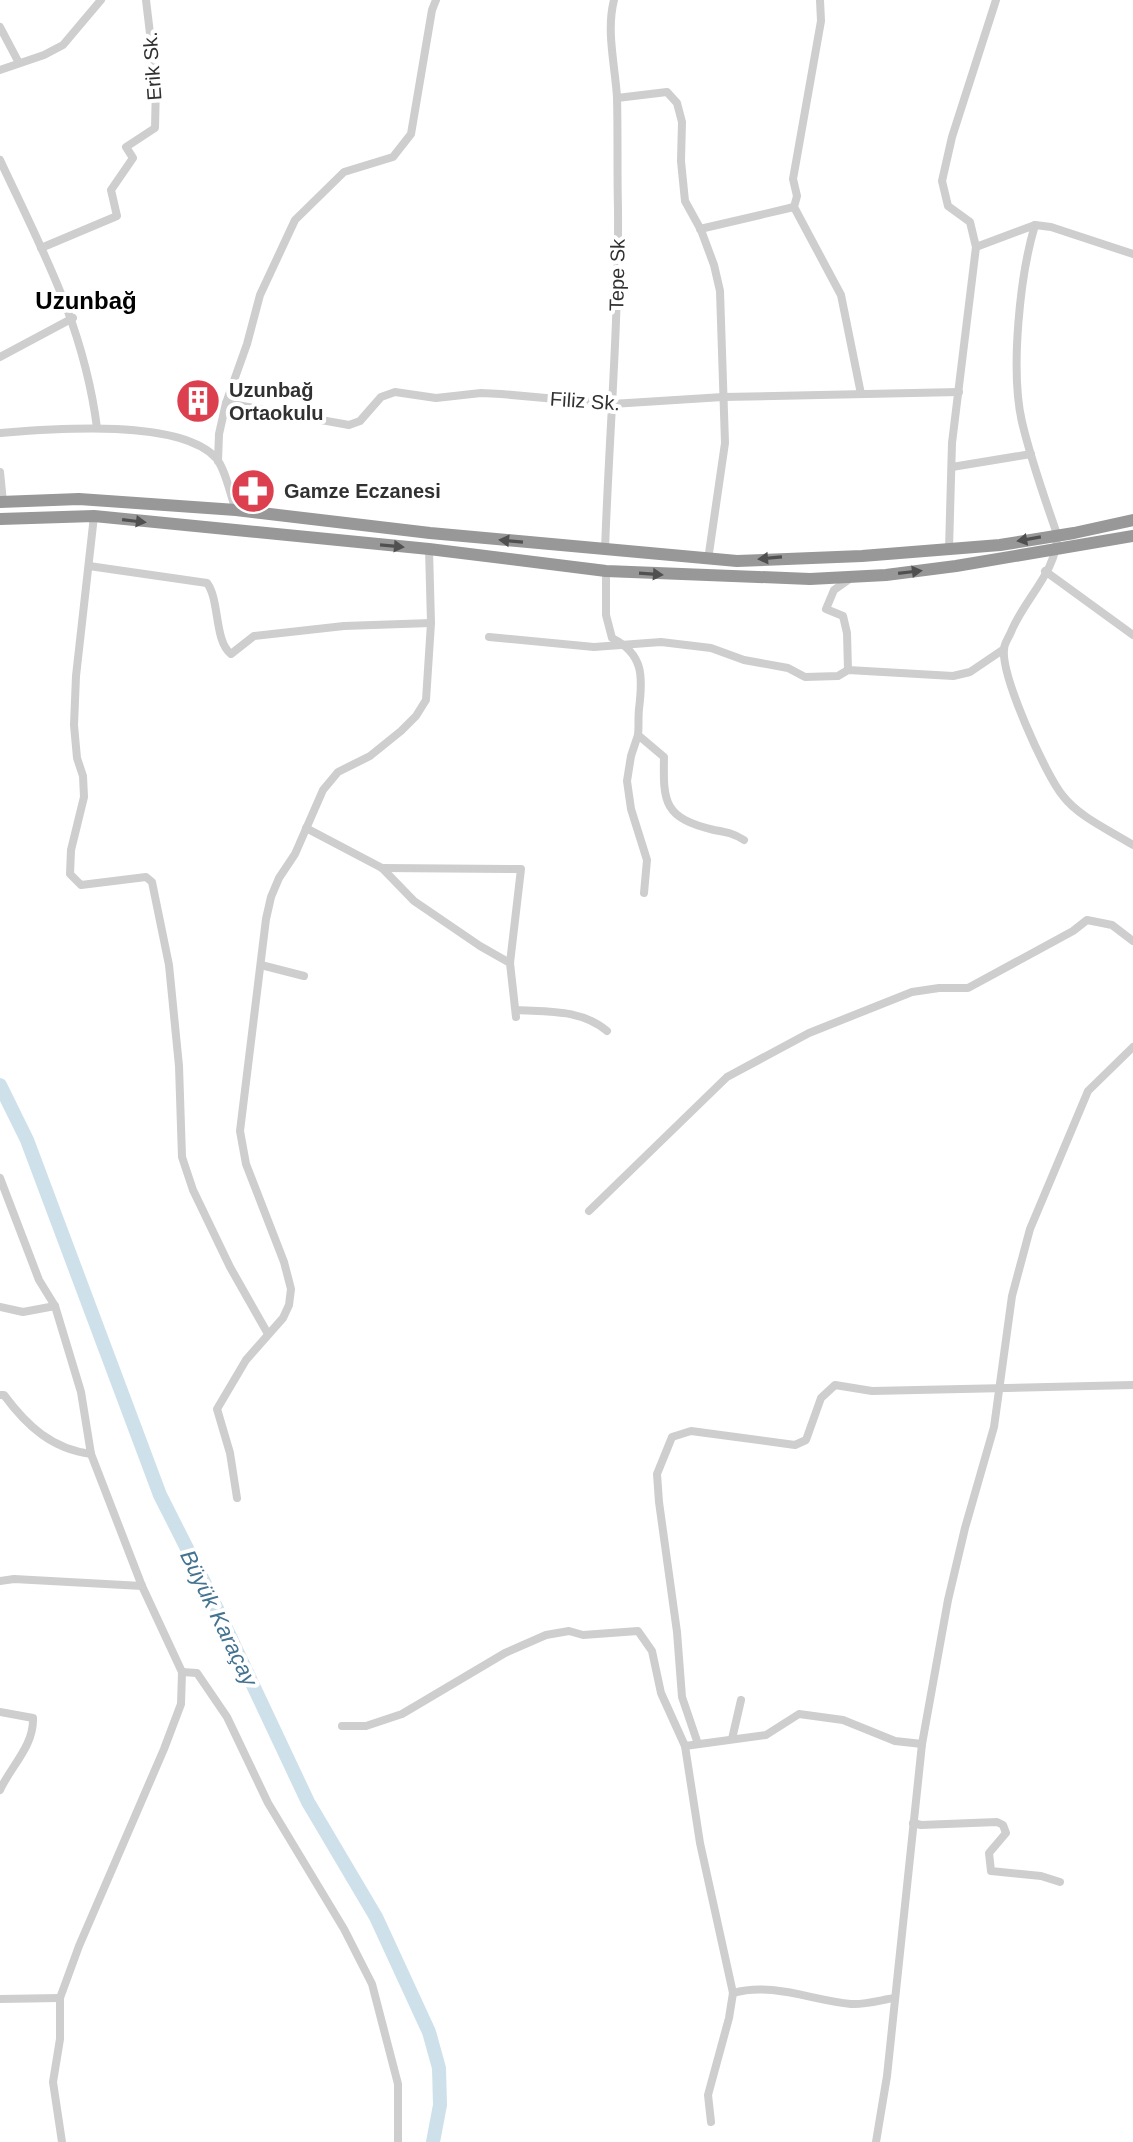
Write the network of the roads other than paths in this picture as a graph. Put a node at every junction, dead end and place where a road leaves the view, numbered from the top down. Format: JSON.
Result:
{"nodes":[{"id":1,"x":101,"y":0,"type":"edge"},
{"id":2,"x":146,"y":0,"type":"edge"},
{"id":3,"x":436,"y":0,"type":"edge"},
{"id":4,"x":614,"y":0,"type":"edge"},
{"id":5,"x":820,"y":0,"type":"edge"},
{"id":6,"x":996,"y":0,"type":"edge"},
{"id":7,"x":0,"y":27,"type":"edge"},
{"id":8,"x":19,"y":63,"type":"junction"},
{"id":9,"x":0,"y":70,"type":"edge"},
{"id":10,"x":617,"y":98,"type":"junction"},
{"id":11,"x":0,"y":160,"type":"edge"},
{"id":12,"x":794,"y":207,"type":"junction"},
{"id":13,"x":1035,"y":225,"type":"junction"},
{"id":14,"x":700,"y":229,"type":"junction"},
{"id":15,"x":976,"y":247,"type":"junction"},
{"id":16,"x":41,"y":248,"type":"junction"},
{"id":17,"x":1133,"y":254,"type":"edge"},
{"id":18,"x":73,"y":318,"type":"junction"},
{"id":19,"x":0,"y":357,"type":"edge"},
{"id":20,"x":959,"y":392,"type":"junction"},
{"id":21,"x":861,"y":394,"type":"junction"},
{"id":22,"x":723,"y":397,"type":"junction"},
{"id":23,"x":226,"y":403,"type":"junction"},
{"id":24,"x":612,"y":404,"type":"junction"},
{"id":25,"x":97,"y":428,"type":"junction"},
{"id":26,"x":0,"y":433,"type":"edge"},
{"id":27,"x":1031,"y":454,"type":"junction"},
{"id":28,"x":218,"y":461,"type":"junction"},
{"id":29,"x":952,"y":467,"type":"junction"},
{"id":30,"x":0,"y":472,"type":"edge"},
{"id":31,"x":2,"y":502,"type":"edge"},
{"id":32,"x":236,"y":510,"type":"junction"},
{"id":33,"x":94,"y":516,"type":"junction"},
{"id":34,"x":0,"y":519,"type":"edge"},
{"id":35,"x":1133,"y":520,"type":"edge"},
{"id":36,"x":1057,"y":534,"type":"junction"},
{"id":37,"x":1133,"y":536,"type":"edge"},
{"id":38,"x":429,"y":549,"type":"junction"},
{"id":39,"x":949,"y":549,"type":"junction"},
{"id":40,"x":605,"y":550,"type":"junction"},
{"id":41,"x":1057,"y":550,"type":"junction"},
{"id":42,"x":708,"y":560,"type":"junction"},
{"id":43,"x":89,"y":566,"type":"junction"},
{"id":44,"x":606,"y":571,"type":"junction"},
{"id":45,"x":1045,"y":571,"type":"junction"},
{"id":46,"x":853,"y":577,"type":"junction"},
{"id":47,"x":431,"y":623,"type":"junction"},
{"id":48,"x":1133,"y":635,"type":"edge"},
{"id":49,"x":489,"y":637,"type":"dead end"},
{"id":50,"x":628,"y":645,"type":"junction"},
{"id":51,"x":1004,"y":649,"type":"junction"},
{"id":52,"x":848,"y":670,"type":"junction"},
{"id":53,"x":638,"y":735,"type":"junction"},
{"id":54,"x":306,"y":828,"type":"junction"},
{"id":55,"x":744,"y":840,"type":"dead end"},
{"id":56,"x":1133,"y":845,"type":"edge"},
{"id":57,"x":382,"y":868,"type":"junction"},
{"id":58,"x":644,"y":893,"type":"dead end"},
{"id":59,"x":1133,"y":941,"type":"edge"},
{"id":60,"x":510,"y":963,"type":"junction"},
{"id":61,"x":261,"y":965,"type":"junction"},
{"id":62,"x":304,"y":976,"type":"dead end"},
{"id":63,"x":607,"y":1031,"type":"dead end"},
{"id":64,"x":1133,"y":1047,"type":"edge"},
{"id":65,"x":0,"y":1178,"type":"edge"},
{"id":66,"x":589,"y":1211,"type":"dead end"},
{"id":67,"x":55,"y":1306,"type":"junction"},
{"id":68,"x":0,"y":1307,"type":"edge"},
{"id":69,"x":268,"y":1334,"type":"junction"},
{"id":70,"x":1133,"y":1385,"type":"edge"},
{"id":71,"x":1001,"y":1389,"type":"junction"},
{"id":72,"x":0,"y":1395,"type":"edge"},
{"id":73,"x":91,"y":1454,"type":"junction"},
{"id":74,"x":237,"y":1498,"type":"dead end"},
{"id":75,"x":0,"y":1581,"type":"edge"},
{"id":76,"x":142,"y":1586,"type":"junction"},
{"id":77,"x":182,"y":1672,"type":"junction"},
{"id":78,"x":741,"y":1700,"type":"dead end"},
{"id":79,"x":0,"y":1712,"type":"edge"},
{"id":80,"x":342,"y":1726,"type":"dead end"},
{"id":81,"x":732,"y":1739,"type":"junction"},
{"id":82,"x":698,"y":1744,"type":"junction"},
{"id":83,"x":922,"y":1744,"type":"junction"},
{"id":84,"x":685,"y":1746,"type":"junction"},
{"id":85,"x":0,"y":1790,"type":"edge"},
{"id":86,"x":913,"y":1823,"type":"junction"},
{"id":87,"x":1060,"y":1882,"type":"dead end"},
{"id":88,"x":733,"y":1993,"type":"junction"},
{"id":89,"x":60,"y":1998,"type":"junction"},
{"id":90,"x":894,"y":1998,"type":"junction"},
{"id":91,"x":0,"y":1999,"type":"edge"},
{"id":92,"x":711,"y":2122,"type":"dead end"},
{"id":93,"x":62,"y":2142,"type":"edge"},
{"id":94,"x":398,"y":2142,"type":"edge"},
{"id":95,"x":876,"y":2142,"type":"edge"}],
"edges":[{"from":1,"to":8,"type":"street"},
{"from":2,"to":16,"type":"street","name":"Erik Sk."},
{"from":3,"to":23,"type":"street"},
{"from":4,"to":10,"type":"street","name":"Tepe Sk"},
{"from":5,"to":12,"type":"street"},
{"from":6,"to":15,"type":"street"},
{"from":7,"to":8,"type":"street"},
{"from":8,"to":9,"type":"street"},
{"from":10,"to":14,"type":"street"},
{"from":10,"to":24,"type":"street","name":"Tepe Sk"},
{"from":11,"to":16,"type":"street"},
{"from":12,"to":14,"type":"street"},
{"from":12,"to":21,"type":"street"},
{"from":13,"to":15,"type":"street"},
{"from":13,"to":17,"type":"street"},
{"from":13,"to":27,"type":"street"},
{"from":14,"to":22,"type":"street"},
{"from":15,"to":20,"type":"street"},
{"from":16,"to":18,"type":"street"},
{"from":18,"to":19,"type":"street"},
{"from":18,"to":25,"type":"street"},
{"from":20,"to":21,"type":"street","name":"Filiz Sk."},
{"from":20,"to":29,"type":"street"},
{"from":21,"to":22,"type":"street","name":"Filiz Sk."},
{"from":22,"to":24,"type":"street","name":"Filiz Sk."},
{"from":22,"to":42,"type":"street"},
{"from":23,"to":24,"type":"street","name":"Filiz Sk."},
{"from":23,"to":28,"type":"street"},
{"from":24,"to":40,"type":"street","name":"Tepe Sk"},
{"from":25,"to":26,"type":"street"},
{"from":25,"to":28,"type":"street"},
{"from":27,"to":29,"type":"street"},
{"from":27,"to":36,"type":"street"},
{"from":28,"to":32,"type":"street"},
{"from":29,"to":39,"type":"street"},
{"from":30,"to":31,"type":"street"},
{"from":31,"to":32,"type":"highway"},
{"from":40,"to":32,"type":"highway","one_way":true},
{"from":33,"to":34,"type":"highway"},
{"from":33,"to":38,"type":"highway","one_way":true},
{"from":33,"to":43,"type":"street"},
{"from":35,"to":36,"type":"highway"},
{"from":36,"to":39,"type":"highway","one_way":true},
{"from":36,"to":41,"type":"street"},
{"from":37,"to":41,"type":"highway"},
{"from":38,"to":44,"type":"highway"},
{"from":38,"to":47,"type":"street"},
{"from":39,"to":42,"type":"highway","one_way":true},
{"from":40,"to":42,"type":"highway"},
{"from":41,"to":45,"type":"street"},
{"from":46,"to":41,"type":"highway","one_way":true},
{"from":43,"to":47,"type":"street"},
{"from":43,"to":69,"type":"street"},
{"from":44,"to":46,"type":"highway","one_way":true},
{"from":44,"to":50,"type":"street"},
{"from":45,"to":48,"type":"street"},
{"from":45,"to":51,"type":"street"},
{"from":46,"to":52,"type":"street"},
{"from":47,"to":54,"type":"street"},
{"from":49,"to":50,"type":"street"},
{"from":50,"to":52,"type":"street"},
{"from":50,"to":53,"type":"street"},
{"from":51,"to":52,"type":"street"},
{"from":51,"to":56,"type":"street"},
{"from":53,"to":55,"type":"street"},
{"from":53,"to":58,"type":"street"},
{"from":54,"to":57,"type":"street"},
{"from":54,"to":61,"type":"street"},
{"from":57,"to":60,"type":"street"},
{"from":57,"to":60,"type":"street"},
{"from":59,"to":66,"type":"street"},
{"from":60,"to":63,"type":"street"},
{"from":61,"to":62,"type":"street"},
{"from":61,"to":69,"type":"street"},
{"from":64,"to":71,"type":"street"},
{"from":65,"to":67,"type":"street"},
{"from":67,"to":68,"type":"street"},
{"from":67,"to":73,"type":"street"},
{"from":69,"to":74,"type":"street"},
{"from":70,"to":71,"type":"street"},
{"from":71,"to":82,"type":"street"},
{"from":71,"to":83,"type":"street"},
{"from":72,"to":73,"type":"street"},
{"from":73,"to":76,"type":"street"},
{"from":75,"to":76,"type":"street"},
{"from":76,"to":77,"type":"street"},
{"from":77,"to":89,"type":"street"},
{"from":77,"to":94,"type":"street"},
{"from":78,"to":81,"type":"street"},
{"from":79,"to":85,"type":"street"},
{"from":80,"to":84,"type":"street"},
{"from":81,"to":82,"type":"street"},
{"from":81,"to":83,"type":"street"},
{"from":82,"to":84,"type":"street"},
{"from":83,"to":86,"type":"street"},
{"from":84,"to":88,"type":"street"},
{"from":86,"to":87,"type":"street"},
{"from":86,"to":90,"type":"street"},
{"from":88,"to":90,"type":"street"},
{"from":88,"to":92,"type":"street"},
{"from":89,"to":91,"type":"street"},
{"from":89,"to":93,"type":"street"},
{"from":90,"to":95,"type":"street"}]}
